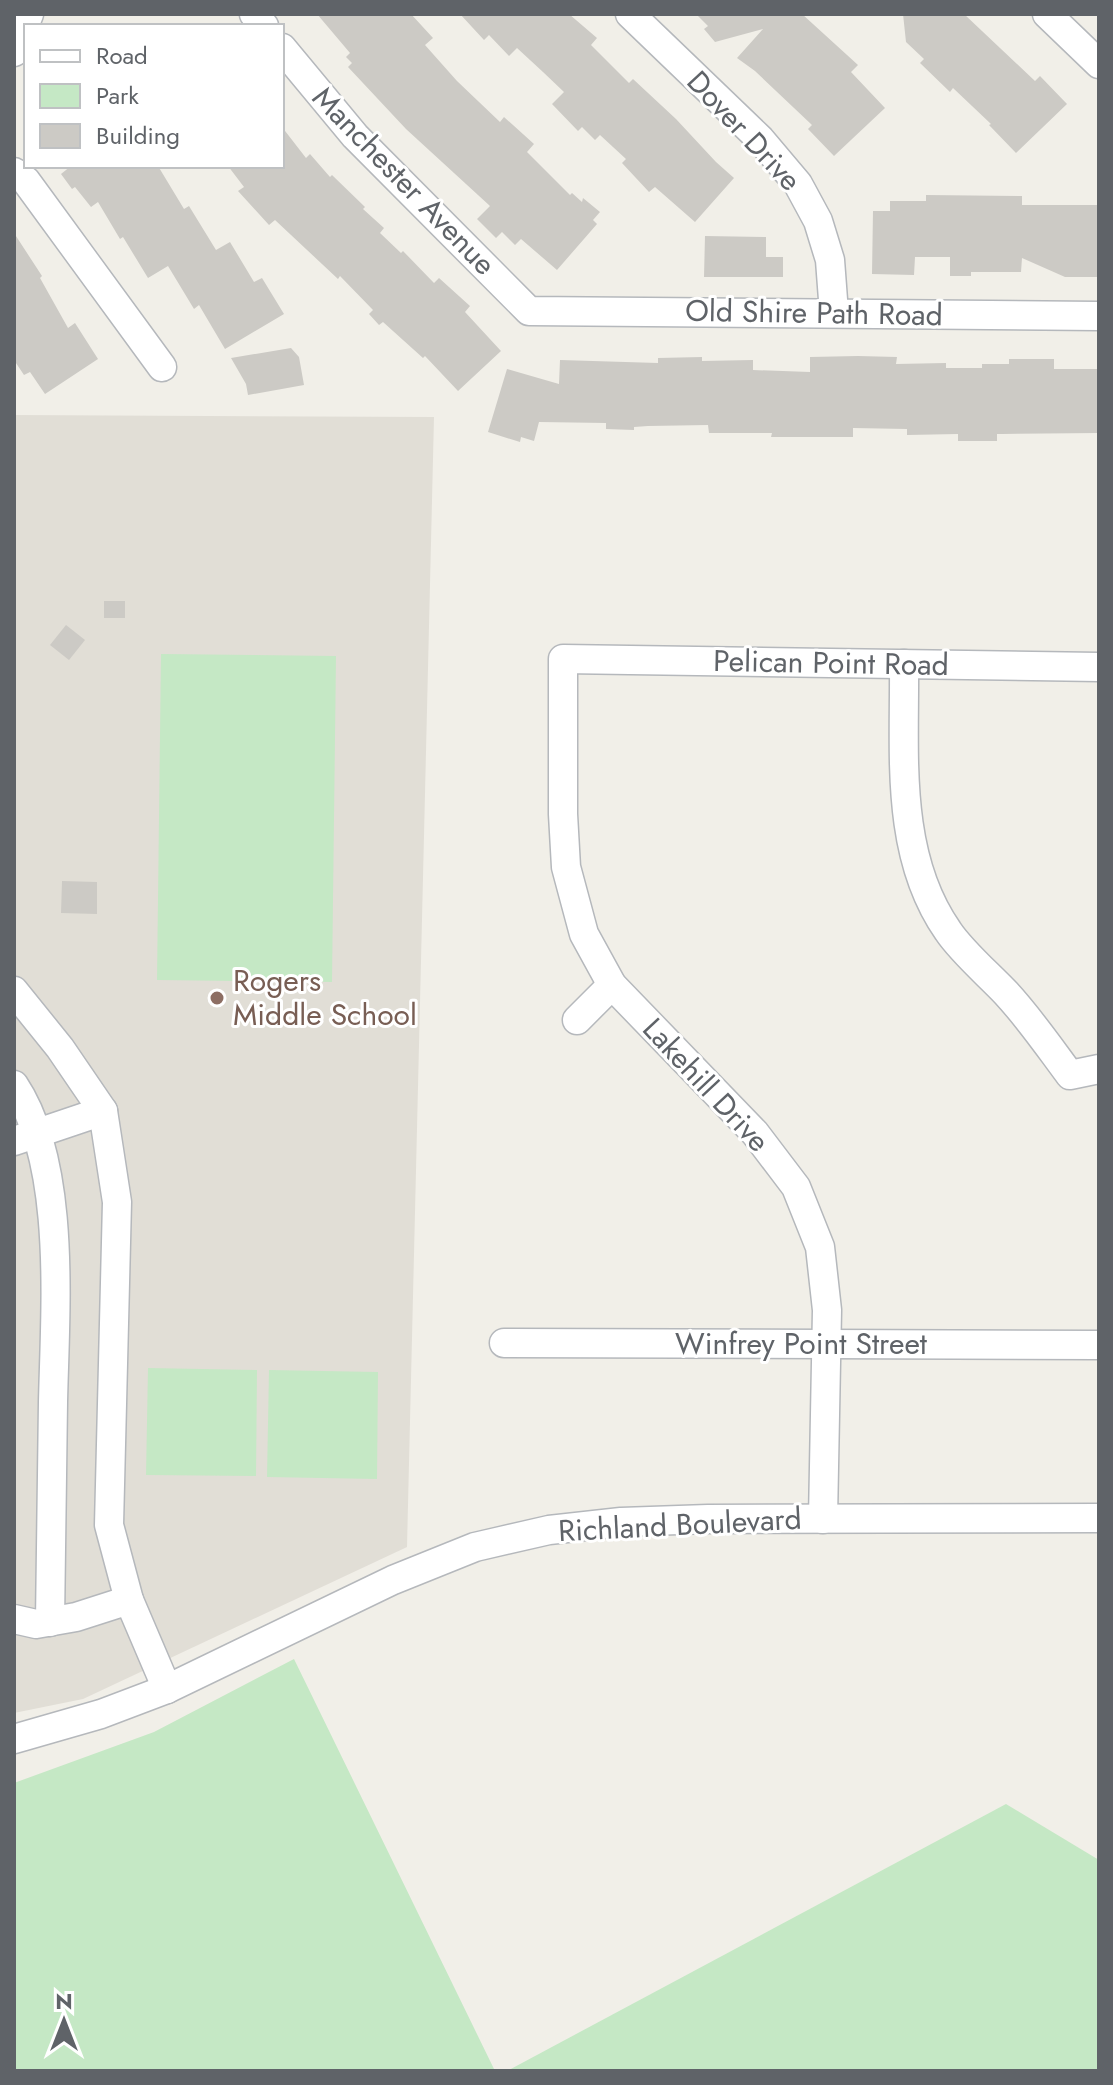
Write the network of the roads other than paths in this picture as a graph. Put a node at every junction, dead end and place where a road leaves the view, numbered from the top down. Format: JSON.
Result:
{"nodes":[{"id":1,"x":630,"y":14,"type":"edge"},
{"id":2,"x":1047,"y":14,"type":"edge"},
{"id":3,"x":24,"y":27,"type":"edge"},
{"id":4,"x":1094,"y":48,"type":"edge"},
{"id":5,"x":284,"y":50,"type":"edge"},
{"id":6,"x":14,"y":52,"type":"edge"},
{"id":7,"x":14,"y":172,"type":"edge"},
{"id":8,"x":529,"y":311,"type":"joint"},
{"id":9,"x":834,"y":313,"type":"junction"},
{"id":10,"x":1099,"y":316,"type":"edge"},
{"id":11,"x":162,"y":367,"type":"dead end"},
{"id":12,"x":563,"y":659,"type":"joint"},
{"id":13,"x":904,"y":664,"type":"junction"},
{"id":14,"x":1099,"y":667,"type":"edge"},
{"id":15,"x":612,"y":985,"type":"junction"},
{"id":16,"x":14,"y":991,"type":"edge"},
{"id":17,"x":577,"y":1020,"type":"dead end"},
{"id":18,"x":1099,"y":1069,"type":"edge"},
{"id":19,"x":14,"y":1085,"type":"edge"},
{"id":20,"x":103,"y":1111,"type":"junction"},
{"id":21,"x":25,"y":1138,"type":"edge"},
{"id":22,"x":504,"y":1343,"type":"dead end"},
{"id":23,"x":826,"y":1345,"type":"junction"},
{"id":24,"x":1099,"y":1345,"type":"edge"},
{"id":25,"x":1099,"y":1518,"type":"edge"},
{"id":26,"x":823,"y":1519,"type":"junction"},
{"id":27,"x":129,"y":1600,"type":"junction"},
{"id":28,"x":14,"y":1619,"type":"edge"},
{"id":29,"x":50,"y":1622,"type":"junction"},
{"id":30,"x":167,"y":1689,"type":"junction"},
{"id":31,"x":14,"y":1739,"type":"edge"}],
"edges":[{"from":1,"to":9,"type":"street","name":"Dover Drive"},
{"from":2,"to":4,"type":"street"},
{"from":3,"to":6,"type":"street"},
{"from":5,"to":8,"type":"street","name":"Manchester Avenue"},
{"from":7,"to":11,"type":"street"},
{"from":8,"to":9,"type":"street","name":"Old Shire Path Road"},
{"from":9,"to":10,"type":"street","name":"Old Shire Path Road"},
{"from":12,"to":13,"type":"street","name":"Pelican Point Road"},
{"from":12,"to":15,"type":"street","name":"Lakehill Drive"},
{"from":13,"to":14,"type":"street","name":"Pelican Point Road"},
{"from":13,"to":18,"type":"street"},
{"from":15,"to":17,"type":"street"},
{"from":15,"to":23,"type":"street","name":"Lakehill Drive"},
{"from":16,"to":20,"type":"street"},
{"from":19,"to":21,"type":"street"},
{"from":20,"to":21,"type":"street"},
{"from":20,"to":27,"type":"street"},
{"from":21,"to":29,"type":"street"},
{"from":22,"to":23,"type":"street","name":"Winfrey Point Street"},
{"from":23,"to":24,"type":"street","name":"Winfrey Point Street"},
{"from":23,"to":26,"type":"street","name":"Lakehill Drive"},
{"from":25,"to":26,"type":"street","name":"Richland Boulevard"},
{"from":26,"to":30,"type":"street","name":"Richland Boulevard"},
{"from":27,"to":29,"type":"street"},
{"from":27,"to":30,"type":"street"},
{"from":28,"to":29,"type":"street"},
{"from":30,"to":31,"type":"street","name":"Richland Boulevard"}]}
